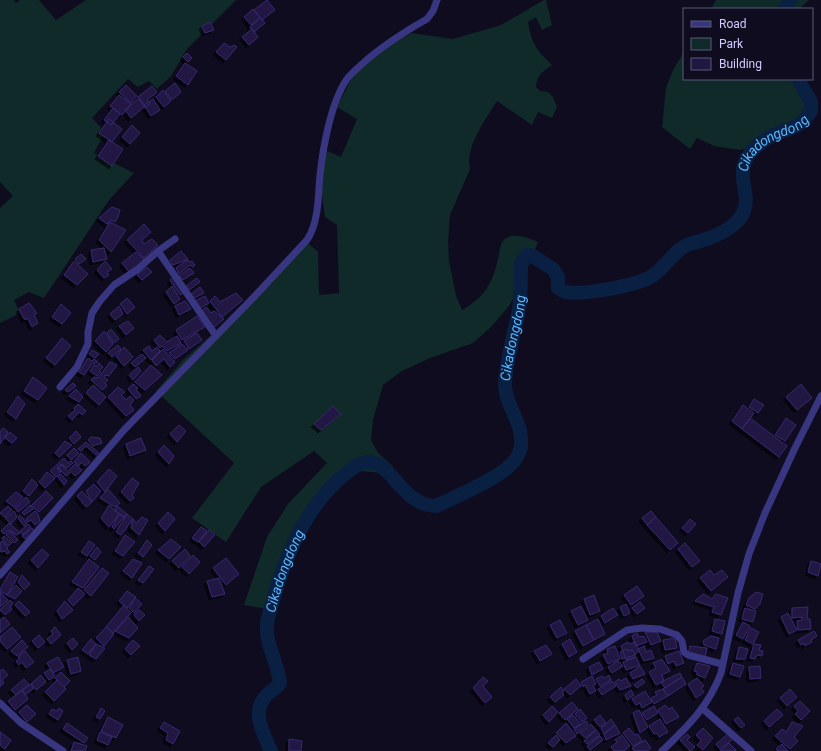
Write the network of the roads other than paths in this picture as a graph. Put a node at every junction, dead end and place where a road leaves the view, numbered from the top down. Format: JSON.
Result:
{"nodes":[{"id":1,"x":437,"y":0,"type":"edge"},
{"id":2,"x":175,"y":239,"type":"dead end"},
{"id":3,"x":158,"y":251,"type":"junction"},
{"id":4,"x":216,"y":336,"type":"junction"},
{"id":5,"x":60,"y":387,"type":"dead end"},
{"id":6,"x":821,"y":396,"type":"edge"},
{"id":7,"x":0,"y":575,"type":"edge"},
{"id":8,"x":583,"y":659,"type":"dead end"},
{"id":9,"x":722,"y":664,"type":"junction"},
{"id":10,"x":0,"y":703,"type":"edge"},
{"id":11,"x":702,"y":708,"type":"junction"},
{"id":12,"x":63,"y":751,"type":"edge"},
{"id":13,"x":662,"y":751,"type":"edge"},
{"id":14,"x":751,"y":751,"type":"edge"}],
"edges":[{"from":1,"to":4,"type":"street"},
{"from":2,"to":3,"type":"street"},
{"from":3,"to":4,"type":"street"},
{"from":3,"to":5,"type":"street"},
{"from":4,"to":7,"type":"street"},
{"from":6,"to":9,"type":"street"},
{"from":8,"to":9,"type":"street"},
{"from":9,"to":11,"type":"street"},
{"from":10,"to":12,"type":"street"},
{"from":11,"to":13,"type":"street"},
{"from":11,"to":14,"type":"street"}]}
